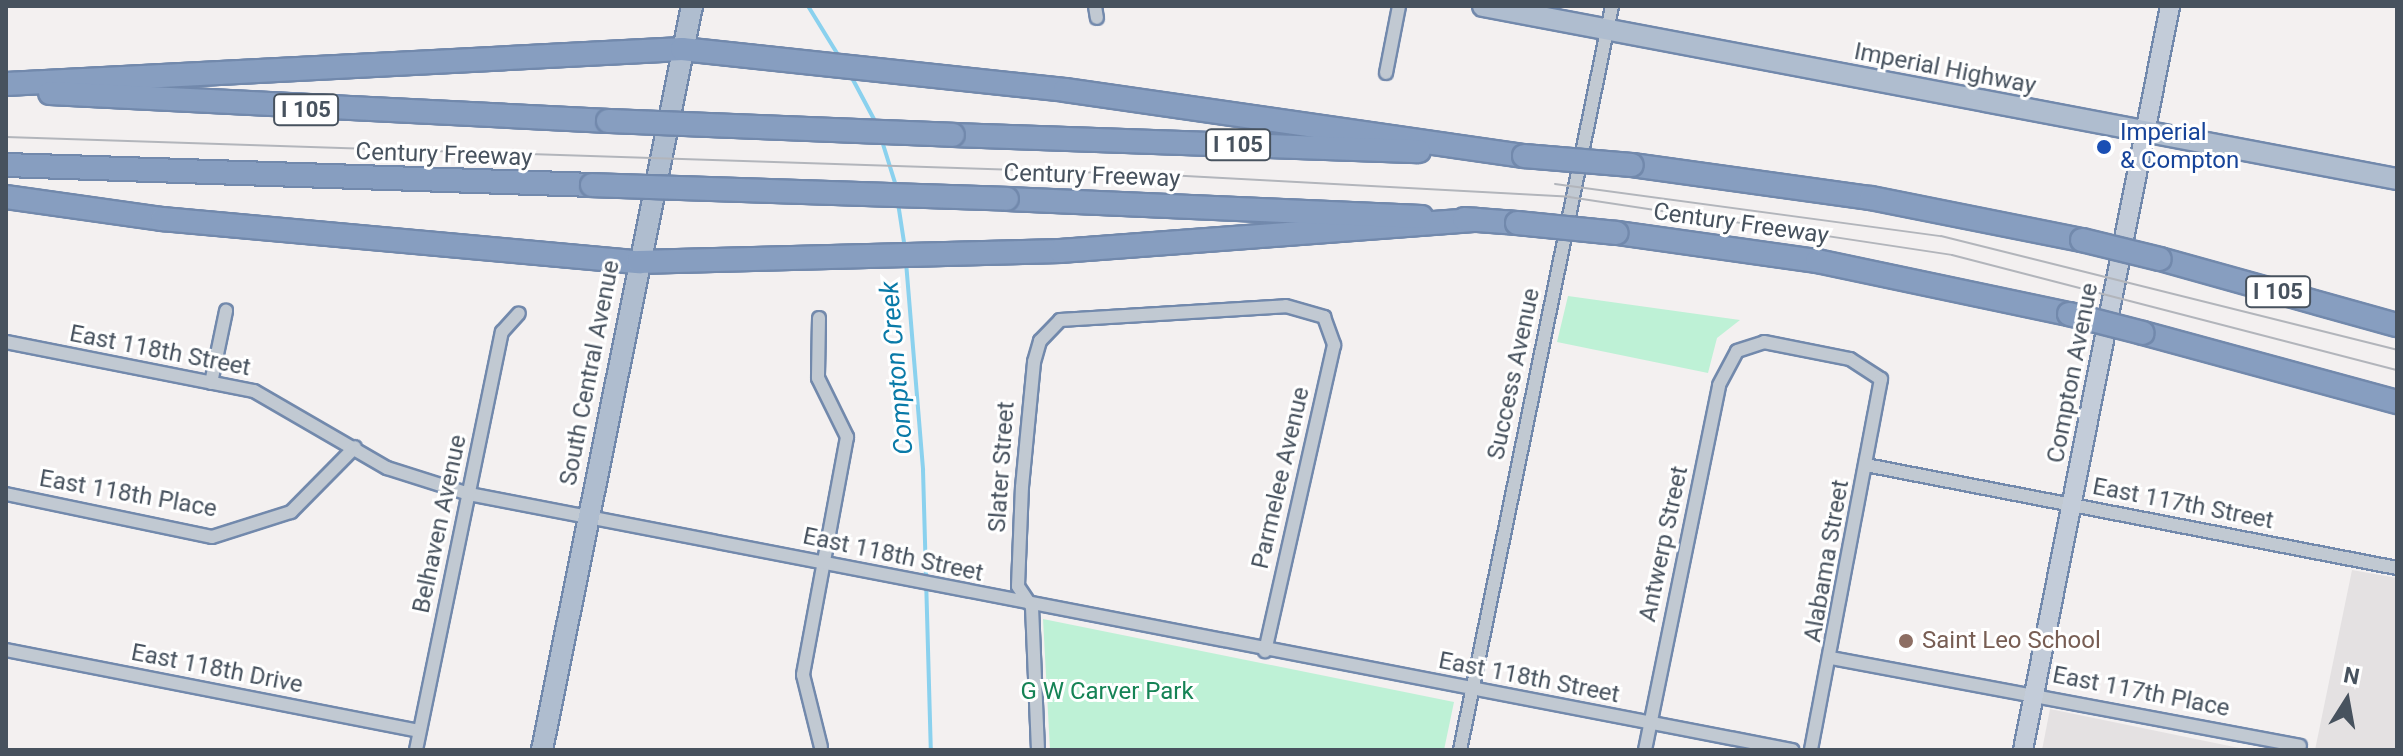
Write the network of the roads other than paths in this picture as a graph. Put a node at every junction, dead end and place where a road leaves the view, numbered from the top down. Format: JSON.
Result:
{"nodes":[{"id":1,"x":692,"y":6,"type":"edge"},
{"id":2,"x":1399,"y":6,"type":"edge"},
{"id":3,"x":1483,"y":6,"type":"edge"},
{"id":4,"x":1612,"y":6,"type":"edge"},
{"id":5,"x":2170,"y":6,"type":"edge"},
{"id":6,"x":1607,"y":30,"type":"junction"},
{"id":7,"x":682,"y":49,"type":"junction"},
{"id":8,"x":1386,"y":73,"type":"dead end"},
{"id":9,"x":6,"y":87,"type":"edge"},
{"id":10,"x":2146,"y":135,"type":"junction"},
{"id":11,"x":1524,"y":156,"type":"junction"},
{"id":12,"x":6,"y":165,"type":"edge"},
{"id":13,"x":2397,"y":179,"type":"edge"},
{"id":14,"x":6,"y":197,"type":"edge"},
{"id":15,"x":1477,"y":220,"type":"junction"},
{"id":16,"x":639,"y":262,"type":"junction"},
{"id":17,"x":226,"y":311,"type":"dead end"},
{"id":18,"x":519,"y":313,"type":"dead end"},
{"id":19,"x":1324,"y":317,"type":"joint"},
{"id":20,"x":819,"y":318,"type":"dead end"},
{"id":21,"x":2397,"y":325,"type":"edge"},
{"id":22,"x":6,"y":342,"type":"edge"},
{"id":23,"x":1881,"y":379,"type":"joint"},
{"id":24,"x":211,"y":383,"type":"junction"},
{"id":25,"x":2390,"y":401,"type":"edge"},
{"id":26,"x":355,"y":447,"type":"junction"},
{"id":27,"x":1866,"y":465,"type":"junction"},
{"id":28,"x":6,"y":494,"type":"edge"},
{"id":29,"x":469,"y":494,"type":"junction"},
{"id":30,"x":2072,"y":504,"type":"junction"},
{"id":31,"x":587,"y":517,"type":"junction"},
{"id":32,"x":824,"y":563,"type":"junction"},
{"id":33,"x":2397,"y":568,"type":"edge"},
{"id":34,"x":1032,"y":607,"type":"junction"},
{"id":35,"x":6,"y":650,"type":"edge"},
{"id":36,"x":1265,"y":651,"type":"junction"},
{"id":37,"x":1831,"y":658,"type":"junction"},
{"id":38,"x":1472,"y":690,"type":"junction"},
{"id":39,"x":2034,"y":694,"type":"junction"},
{"id":40,"x":1650,"y":724,"type":"junction"},
{"id":41,"x":419,"y":731,"type":"junction"},
{"id":42,"x":2300,"y":746,"type":"dead end"},
{"id":43,"x":821,"y":747,"type":"dead end"},
{"id":44,"x":416,"y":750,"type":"edge"},
{"id":45,"x":542,"y":750,"type":"edge"},
{"id":46,"x":1038,"y":750,"type":"edge"},
{"id":47,"x":1460,"y":750,"type":"edge"},
{"id":48,"x":1645,"y":750,"type":"edge"},
{"id":49,"x":1792,"y":750,"type":"edge"},
{"id":50,"x":1811,"y":750,"type":"edge"},
{"id":51,"x":2023,"y":750,"type":"edge"}],
"edges":[{"from":1,"to":7,"type":"main road","name":"South Central Avenue"},
{"from":2,"to":8,"type":"street"},
{"from":3,"to":6,"type":"main road","name":"Imperial Highway"},
{"from":4,"to":6,"type":"street","name":"Success Avenue"},
{"from":5,"to":10,"type":"main road","name":"Compton Avenue"},
{"from":6,"to":10,"type":"main road","name":"Imperial Highway"},
{"from":6,"to":38,"type":"street","name":"Success Avenue"},
{"from":7,"to":9,"type":"highway"},
{"from":7,"to":11,"type":"highway"},
{"from":7,"to":16,"type":"main road","name":"South Central Avenue"},
{"from":9,"to":11,"type":"highway","name":"Century Freeway","number":"I 105","bridge":true},
{"from":10,"to":13,"type":"main road","name":"Imperial Highway"},
{"from":10,"to":30,"type":"main road","name":"Compton Avenue"},
{"from":11,"to":21,"type":"highway","name":"Century Freeway","number":"I 105","bridge":true},
{"from":12,"to":15,"type":"highway","name":"Century Freeway","bridge":true},
{"from":14,"to":16,"type":"highway"},
{"from":15,"to":16,"type":"highway"},
{"from":15,"to":25,"type":"highway","name":"Century Freeway","bridge":true},
{"from":16,"to":31,"type":"main road","name":"South Central Avenue"},
{"from":17,"to":24,"type":"street"},
{"from":18,"to":29,"type":"street","name":"Belhaven Avenue"},
{"from":19,"to":34,"type":"street","name":"Slater Street"},
{"from":19,"to":36,"type":"street","name":"Parmelee Avenue"},
{"from":20,"to":32,"type":"street"},
{"from":22,"to":24,"type":"street","name":"East 118th Street"},
{"from":23,"to":27,"type":"street","name":"Alabama Street"},
{"from":23,"to":40,"type":"street","name":"Antwerp Street"},
{"from":24,"to":26,"type":"street","name":"East 118th Street"},
{"from":26,"to":28,"type":"street","name":"East 118th Place"},
{"from":26,"to":29,"type":"street","name":"East 118th Street"},
{"from":27,"to":30,"type":"street","name":"East 117th Street"},
{"from":27,"to":37,"type":"street","name":"Alabama Street"},
{"from":29,"to":31,"type":"street","name":"East 118th Street"},
{"from":29,"to":41,"type":"street","name":"Belhaven Avenue"},
{"from":30,"to":33,"type":"street","name":"East 117th Street"},
{"from":30,"to":39,"type":"main road","name":"Compton Avenue"},
{"from":31,"to":32,"type":"street","name":"East 118th Street"},
{"from":31,"to":45,"type":"main road","name":"South Central Avenue"},
{"from":32,"to":34,"type":"street","name":"East 118th Street"},
{"from":32,"to":43,"type":"street"},
{"from":34,"to":36,"type":"street","name":"East 118th Street"},
{"from":34,"to":46,"type":"street","name":"Slater Street"},
{"from":35,"to":41,"type":"street","name":"East 118th Drive"},
{"from":36,"to":38,"type":"street","name":"East 118th Street"},
{"from":37,"to":39,"type":"street","name":"East 117th Place"},
{"from":37,"to":50,"type":"street","name":"Alabama Street"},
{"from":38,"to":40,"type":"street","name":"East 118th Street"},
{"from":38,"to":47,"type":"street","name":"Success Avenue"},
{"from":39,"to":42,"type":"street","name":"East 117th Place"},
{"from":39,"to":51,"type":"main road","name":"Compton Avenue"},
{"from":40,"to":48,"type":"street","name":"Antwerp Street"},
{"from":40,"to":49,"type":"street","name":"East 118th Street"},
{"from":41,"to":44,"type":"street","name":"Belhaven Avenue"}]}
